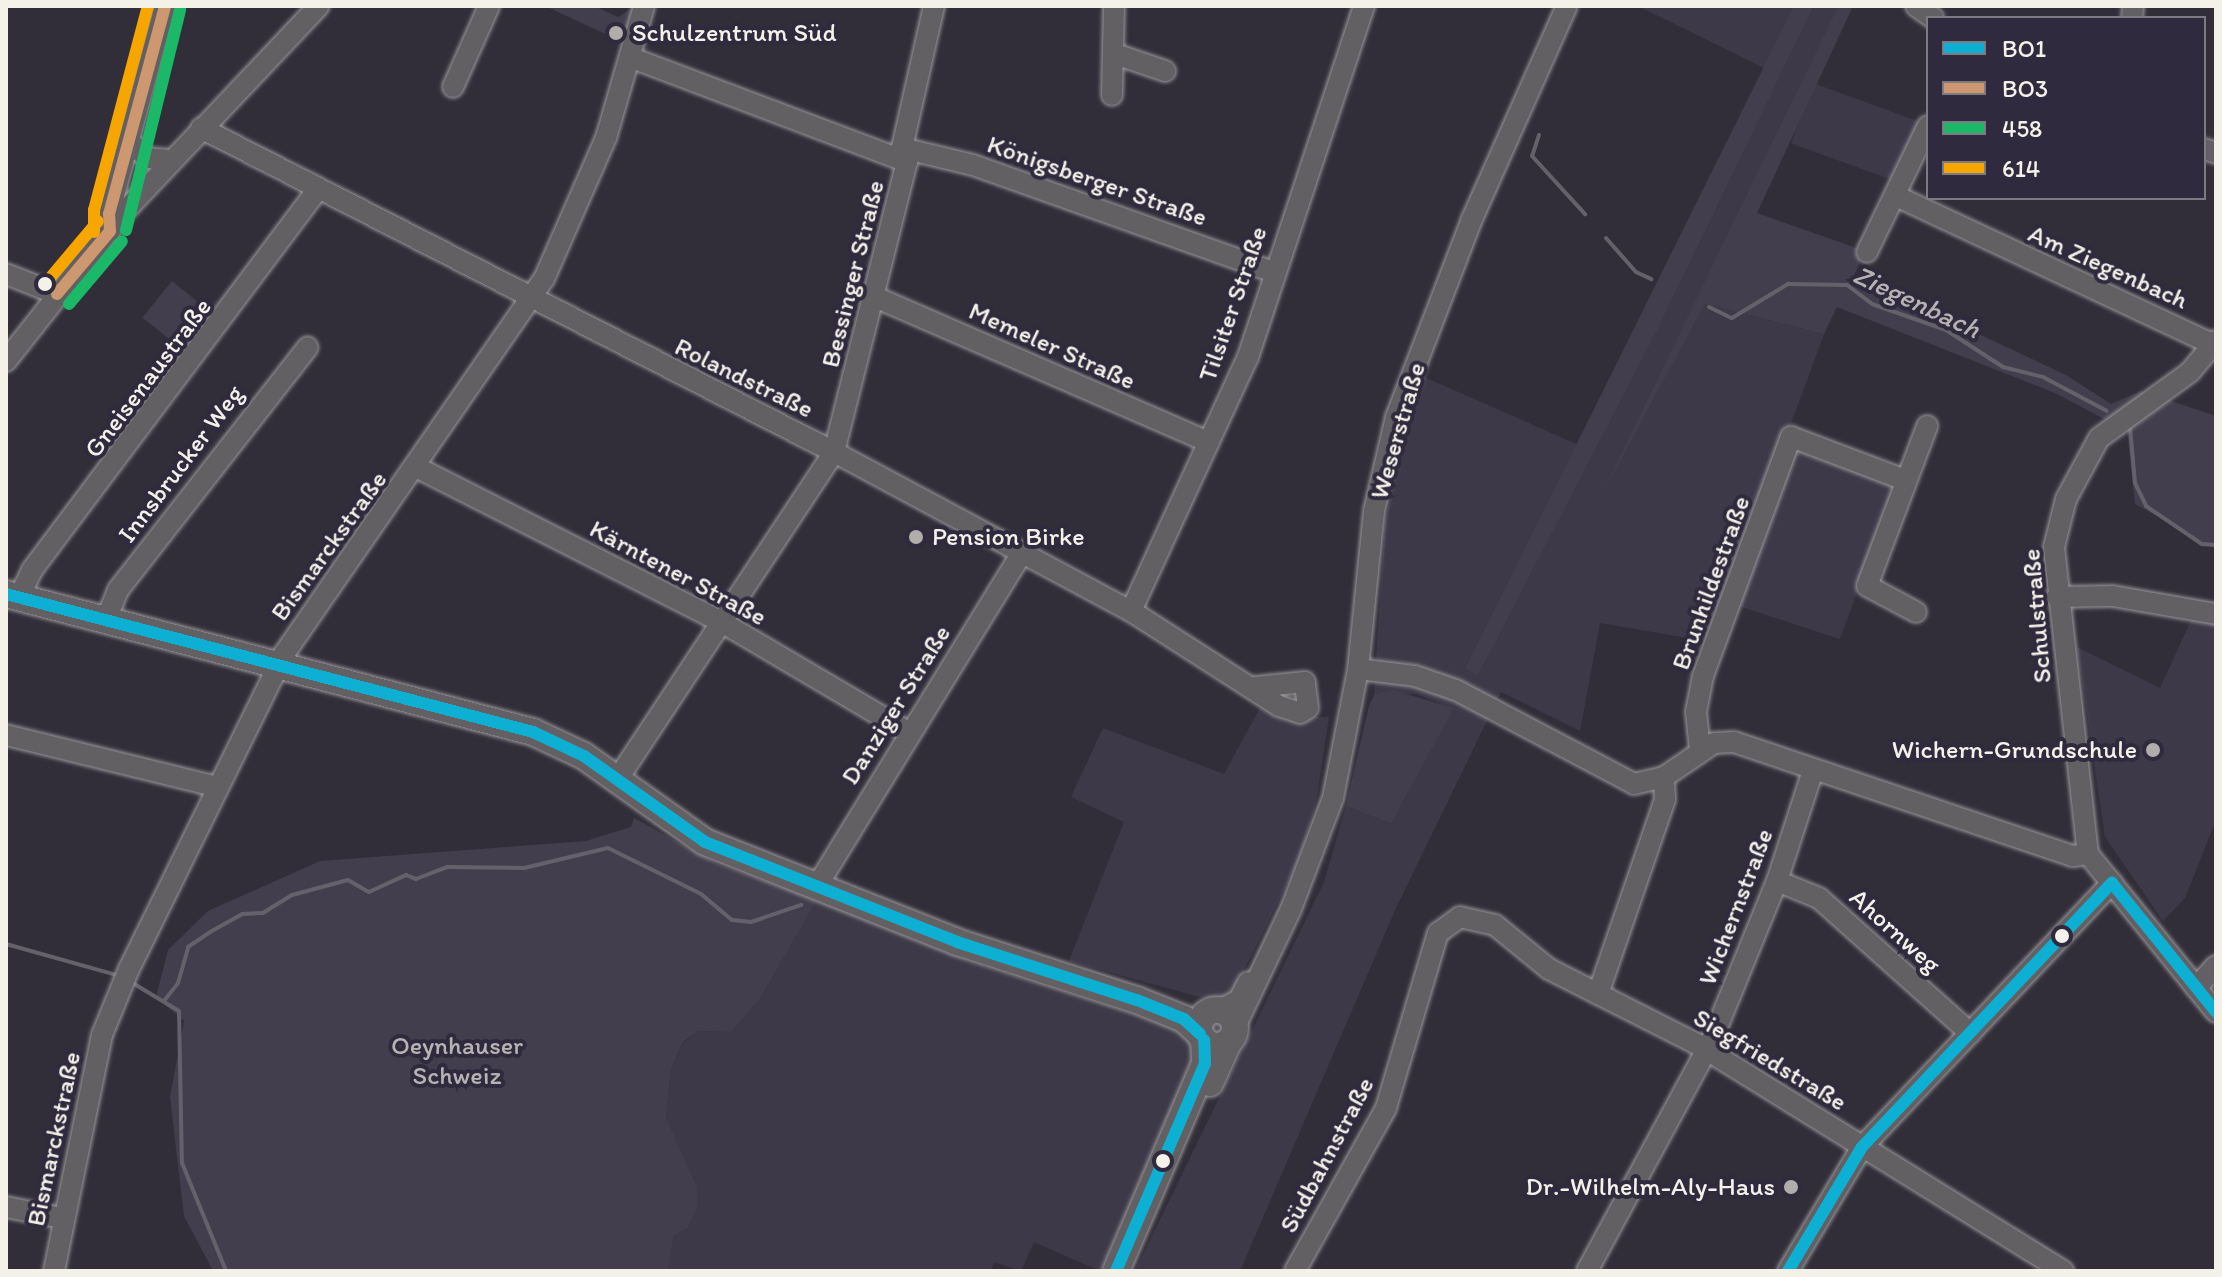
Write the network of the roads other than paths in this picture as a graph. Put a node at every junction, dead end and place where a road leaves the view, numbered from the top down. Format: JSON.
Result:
{"nodes":[{"id":1,"x":165,"y":6,"type":"edge"},
{"id":2,"x":319,"y":6,"type":"edge"},
{"id":3,"x":489,"y":6,"type":"edge"},
{"id":4,"x":644,"y":6,"type":"edge"},
{"id":5,"x":934,"y":6,"type":"edge"},
{"id":6,"x":1114,"y":6,"type":"edge"},
{"id":7,"x":1364,"y":6,"type":"edge"},
{"id":8,"x":1567,"y":6,"type":"edge"},
{"id":9,"x":1115,"y":54,"type":"junction"},
{"id":10,"x":632,"y":58,"type":"junction"},
{"id":11,"x":1165,"y":71,"type":"dead end"},
{"id":12,"x":453,"y":87,"type":"dead end"},
{"id":13,"x":1112,"y":95,"type":"dead end"},
{"id":14,"x":201,"y":128,"type":"junction"},
{"id":15,"x":1926,"y":130,"type":"edge"},
{"id":16,"x":129,"y":141,"type":"junction"},
{"id":17,"x":905,"y":155,"type":"junction"},
{"id":18,"x":170,"y":160,"type":"junction"},
{"id":19,"x":318,"y":189,"type":"junction"},
{"id":20,"x":1896,"y":196,"type":"junction"},
{"id":21,"x":110,"y":231,"type":"junction"},
{"id":22,"x":1867,"y":252,"type":"dead end"},
{"id":23,"x":1273,"y":272,"type":"junction"},
{"id":24,"x":6,"y":274,"type":"edge"},
{"id":25,"x":57,"y":294,"type":"junction"},
{"id":26,"x":875,"y":297,"type":"junction"},
{"id":27,"x":531,"y":301,"type":"junction"},
{"id":28,"x":2215,"y":343,"type":"edge"},
{"id":29,"x":308,"y":347,"type":"dead end"},
{"id":30,"x":6,"y":361,"type":"edge"},
{"id":31,"x":1927,"y":426,"type":"dead end"},
{"id":32,"x":1209,"y":442,"type":"junction"},
{"id":33,"x":834,"y":452,"type":"junction"},
{"id":34,"x":418,"y":468,"type":"junction"},
{"id":35,"x":1905,"y":480,"type":"junction"},
{"id":36,"x":1021,"y":554,"type":"junction"},
{"id":37,"x":12,"y":596,"type":"edge"},
{"id":38,"x":2057,"y":597,"type":"junction"},
{"id":39,"x":1131,"y":611,"type":"junction"},
{"id":40,"x":1916,"y":612,"type":"dead end"},
{"id":41,"x":2216,"y":614,"type":"edge"},
{"id":42,"x":106,"y":620,"type":"junction"},
{"id":43,"x":723,"y":623,"type":"junction"},
{"id":44,"x":277,"y":667,"type":"junction"},
{"id":45,"x":1358,"y":669,"type":"junction"},
{"id":46,"x":1255,"y":687,"type":"dead end"},
{"id":47,"x":908,"y":732,"type":"junction"},
{"id":48,"x":6,"y":735,"type":"edge"},
{"id":49,"x":1700,"y":750,"type":"junction"},
{"id":50,"x":1813,"y":770,"type":"junction"},
{"id":51,"x":1664,"y":777,"type":"junction"},
{"id":52,"x":617,"y":780,"type":"junction"},
{"id":53,"x":217,"y":787,"type":"junction"},
{"id":54,"x":2088,"y":854,"type":"junction"},
{"id":55,"x":1777,"y":881,"type":"junction"},
{"id":56,"x":2112,"y":883,"type":"junction"},
{"id":57,"x":817,"y":886,"type":"junction"},
{"id":58,"x":1446,"y":926,"type":"joint"},
{"id":59,"x":2216,"y":966,"type":"edge"},
{"id":60,"x":2196,"y":988,"type":"junction"},
{"id":61,"x":1598,"y":994,"type":"junction"},
{"id":62,"x":2216,"y":1012,"type":"edge"},
{"id":63,"x":1216,"y":1028,"type":"junction"},
{"id":64,"x":1970,"y":1033,"type":"junction"},
{"id":65,"x":1706,"y":1050,"type":"junction"},
{"id":66,"x":1862,"y":1147,"type":"junction"},
{"id":67,"x":6,"y":1207,"type":"edge"},
{"id":68,"x":62,"y":1218,"type":"junction"},
{"id":69,"x":54,"y":1271,"type":"edge"},
{"id":70,"x":1116,"y":1271,"type":"edge"},
{"id":71,"x":1295,"y":1271,"type":"edge"},
{"id":72,"x":1587,"y":1271,"type":"edge"},
{"id":73,"x":1788,"y":1271,"type":"edge"},
{"id":74,"x":2063,"y":1271,"type":"edge"}],
"edges":[{"from":1,"to":16,"type":"street"},
{"from":2,"to":14,"type":"street"},
{"from":3,"to":12,"type":"street"},
{"from":4,"to":10,"type":"street","name":"Bismarckstraße"},
{"from":5,"to":17,"type":"street","name":"Bessinger Straße"},
{"from":6,"to":9,"type":"street"},
{"from":7,"to":23,"type":"street","name":"Tilsiter Straße"},
{"from":8,"to":45,"type":"street","name":"Weserstraße"},
{"from":9,"to":11,"type":"street"},
{"from":9,"to":13,"type":"street"},
{"from":10,"to":17,"type":"street","name":"Königsberger Straße"},
{"from":10,"to":27,"type":"street","name":"Bismarckstraße"},
{"from":14,"to":18,"type":"street"},
{"from":14,"to":19,"type":"street","name":"Rolandstraße"},
{"from":15,"to":20,"type":"street"},
{"from":16,"to":18,"type":"street"},
{"from":16,"to":21,"type":"street"},
{"from":17,"to":23,"type":"street","name":"Königsberger Straße"},
{"from":17,"to":26,"type":"street","name":"Bessinger Straße"},
{"from":18,"to":21,"type":"street"},
{"from":19,"to":27,"type":"street","name":"Rolandstraße"},
{"from":19,"to":37,"type":"street","name":"Gneisenaustraße"},
{"from":20,"to":22,"type":"street"},
{"from":20,"to":28,"type":"street","name":"Am Ziegenbach"},
{"from":21,"to":25,"type":"street"},
{"from":23,"to":32,"type":"street","name":"Tilsiter Straße"},
{"from":24,"to":25,"type":"street"},
{"from":25,"to":30,"type":"street"},
{"from":26,"to":32,"type":"street","name":"Memeler Straße"},
{"from":26,"to":33,"type":"street","name":"Bessinger Straße"},
{"from":27,"to":33,"type":"street","name":"Rolandstraße"},
{"from":27,"to":34,"type":"street","name":"Bismarckstraße"},
{"from":28,"to":38,"type":"street","name":"Schulstraße"},
{"from":29,"to":42,"type":"street","name":"Innsbrucker Weg"},
{"from":31,"to":35,"type":"street"},
{"from":32,"to":39,"type":"street","name":"Tilsiter Straße"},
{"from":33,"to":36,"type":"street","name":"Rolandstraße"},
{"from":33,"to":43,"type":"street","name":"Bessinger Straße"},
{"from":34,"to":43,"type":"street","name":"Kärntener Straße"},
{"from":34,"to":44,"type":"street","name":"Bismarckstraße"},
{"from":35,"to":40,"type":"street"},
{"from":35,"to":49,"type":"street","name":"Brunhildestraße"},
{"from":36,"to":39,"type":"street","name":"Rolandstraße"},
{"from":36,"to":47,"type":"street","name":"Danziger Straße"},
{"from":37,"to":42,"type":"main road"},
{"from":38,"to":41,"type":"street"},
{"from":38,"to":54,"type":"street","name":"Schulstraße"},
{"from":39,"to":46,"type":"street","name":"Rolandstraße"},
{"from":42,"to":44,"type":"main road"},
{"from":43,"to":47,"type":"street","name":"Kärntener Straße"},
{"from":43,"to":52,"type":"street","name":"Bessinger Straße"},
{"from":44,"to":52,"type":"main road"},
{"from":44,"to":53,"type":"street","name":"Bismarckstraße"},
{"from":45,"to":51,"type":"street"},
{"from":45,"to":63,"type":"street","name":"Weserstraße"},
{"from":47,"to":57,"type":"street","name":"Danziger Straße"},
{"from":48,"to":53,"type":"street"},
{"from":49,"to":50,"type":"street"},
{"from":49,"to":51,"type":"street"},
{"from":50,"to":54,"type":"street"},
{"from":50,"to":55,"type":"street","name":"Wichernstraße"},
{"from":51,"to":61,"type":"street"},
{"from":52,"to":57,"type":"main road"},
{"from":53,"to":68,"type":"street","name":"Bismarckstraße"},
{"from":54,"to":56,"type":"street"},
{"from":55,"to":64,"type":"street","name":"Ahornweg"},
{"from":55,"to":65,"type":"street","name":"Wichernstraße"},
{"from":56,"to":60,"type":"street"},
{"from":56,"to":64,"type":"street"},
{"from":57,"to":63,"type":"main road"},
{"from":58,"to":61,"type":"street","name":"Siegfriedstraße"},
{"from":58,"to":71,"type":"street","name":"Südbahnstraße"},
{"from":59,"to":60,"type":"street"},
{"from":60,"to":62,"type":"street"},
{"from":61,"to":65,"type":"street","name":"Siegfriedstraße"},
{"from":63,"to":70,"type":"main road","name":"Weserstraße"},
{"from":64,"to":66,"type":"street"},
{"from":65,"to":66,"type":"street","name":"Siegfriedstraße"},
{"from":65,"to":72,"type":"street","name":"Wichernstraße"},
{"from":66,"to":73,"type":"street"},
{"from":66,"to":74,"type":"street","name":"Siegfriedstraße"},
{"from":67,"to":68,"type":"street"},
{"from":68,"to":69,"type":"street","name":"Bismarckstraße"}]}
